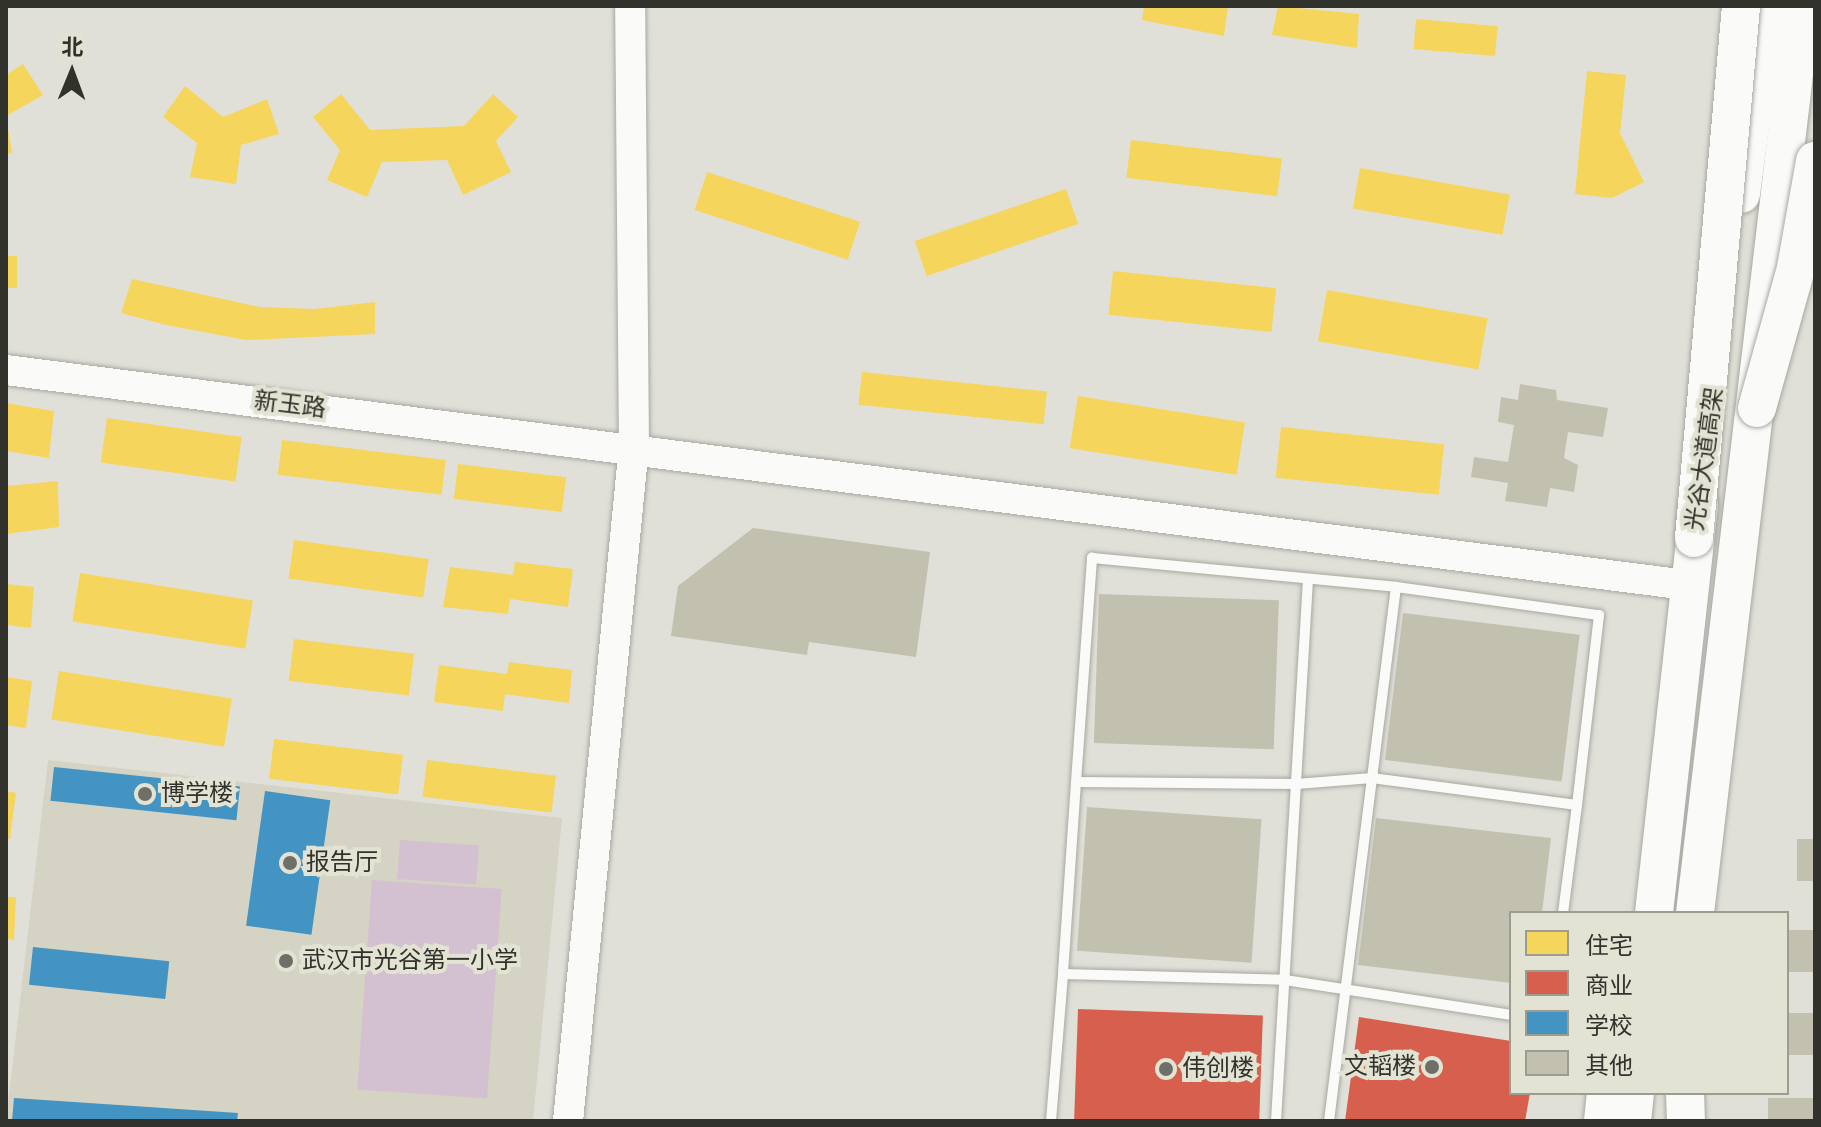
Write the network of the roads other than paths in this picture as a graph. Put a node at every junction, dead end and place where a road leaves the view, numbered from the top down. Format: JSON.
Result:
{"nodes":[{"id":1,"x":630,"y":6,"type":"edge"},
{"id":2,"x":1729,"y":6,"type":"edge"},
{"id":3,"x":1741,"y":6,"type":"edge"},
{"id":4,"x":1766,"y":6,"type":"edge"},
{"id":5,"x":1802,"y":18,"type":"edge"},
{"id":6,"x":1815,"y":161,"type":"edge"},
{"id":7,"x":6,"y":370,"type":"edge"},
{"id":8,"x":1757,"y":408,"type":"junction"},
{"id":9,"x":634,"y":446,"type":"junction"},
{"id":10,"x":1694,"y":538,"type":"junction"},
{"id":11,"x":1308,"y":579,"type":"junction"},
{"id":12,"x":1671,"y":583,"type":"dead end"},
{"id":13,"x":1396,"y":587,"type":"junction"},
{"id":14,"x":1665,"y":681,"type":"dead end"},
{"id":15,"x":1372,"y":778,"type":"junction"},
{"id":16,"x":1076,"y":782,"type":"junction"},
{"id":17,"x":1296,"y":784,"type":"junction"},
{"id":18,"x":1577,"y":805,"type":"junction"},
{"id":19,"x":1563,"y":911,"type":"edge"},
{"id":20,"x":1628,"y":911,"type":"edge"},
{"id":21,"x":1654,"y":911,"type":"edge"},
{"id":22,"x":1695,"y":911,"type":"edge"},
{"id":23,"x":1063,"y":974,"type":"junction"},
{"id":24,"x":1285,"y":980,"type":"junction"},
{"id":25,"x":1345,"y":988,"type":"junction"},
{"id":26,"x":1509,"y":1015,"type":"edge"},
{"id":27,"x":1606,"y":1095,"type":"edge"},
{"id":28,"x":1635,"y":1095,"type":"edge"},
{"id":29,"x":1670,"y":1095,"type":"edge"},
{"id":30,"x":1685,"y":1095,"type":"edge"},
{"id":31,"x":568,"y":1121,"type":"edge"},
{"id":32,"x":1051,"y":1121,"type":"edge"},
{"id":33,"x":1276,"y":1121,"type":"edge"},
{"id":34,"x":1329,"y":1121,"type":"edge"},
{"id":35,"x":1603,"y":1121,"type":"edge"},
{"id":36,"x":1632,"y":1121,"type":"edge"},
{"id":37,"x":1666,"y":1121,"type":"edge"},
{"id":38,"x":1686,"y":1121,"type":"edge"}],
"edges":[{"from":1,"to":9,"type":"street"},
{"from":2,"to":10,"type":"highway","bridge":true},
{"from":3,"to":10,"type":"highway","bridge":true},
{"from":4,"to":10,"type":"highway","name":"光谷大道高架","bridge":true},
{"from":5,"to":8,"type":"highway","name":"光谷大道高架","bridge":true},
{"from":6,"to":8,"type":"highway","bridge":true},
{"from":7,"to":9,"type":"street","name":"新玉路"},
{"from":8,"to":22,"type":"highway","name":"光谷大道高架"},
{"from":9,"to":12,"type":"street","name":"新玉路"},
{"from":9,"to":31,"type":"street"},
{"from":10,"to":21,"type":"highway","name":"光谷大道高架"},
{"from":11,"to":13,"type":"lane"},
{"from":11,"to":16,"type":"lane"},
{"from":11,"to":17,"type":"lane"},
{"from":13,"to":15,"type":"lane"},
{"from":13,"to":18,"type":"lane"},
{"from":14,"to":20,"type":"highway"},
{"from":15,"to":17,"type":"lane"},
{"from":15,"to":18,"type":"lane"},
{"from":15,"to":25,"type":"lane"},
{"from":16,"to":17,"type":"lane"},
{"from":16,"to":23,"type":"lane"},
{"from":17,"to":24,"type":"lane"},
{"from":18,"to":19,"type":"lane"},
{"from":23,"to":24,"type":"lane"},
{"from":23,"to":32,"type":"lane"},
{"from":24,"to":25,"type":"lane"},
{"from":24,"to":33,"type":"lane"},
{"from":25,"to":26,"type":"lane"},
{"from":25,"to":34,"type":"lane"},
{"from":27,"to":35,"type":"highway"},
{"from":28,"to":36,"type":"highway"},
{"from":29,"to":37,"type":"highway"},
{"from":30,"to":38,"type":"highway","bridge":true}]}
